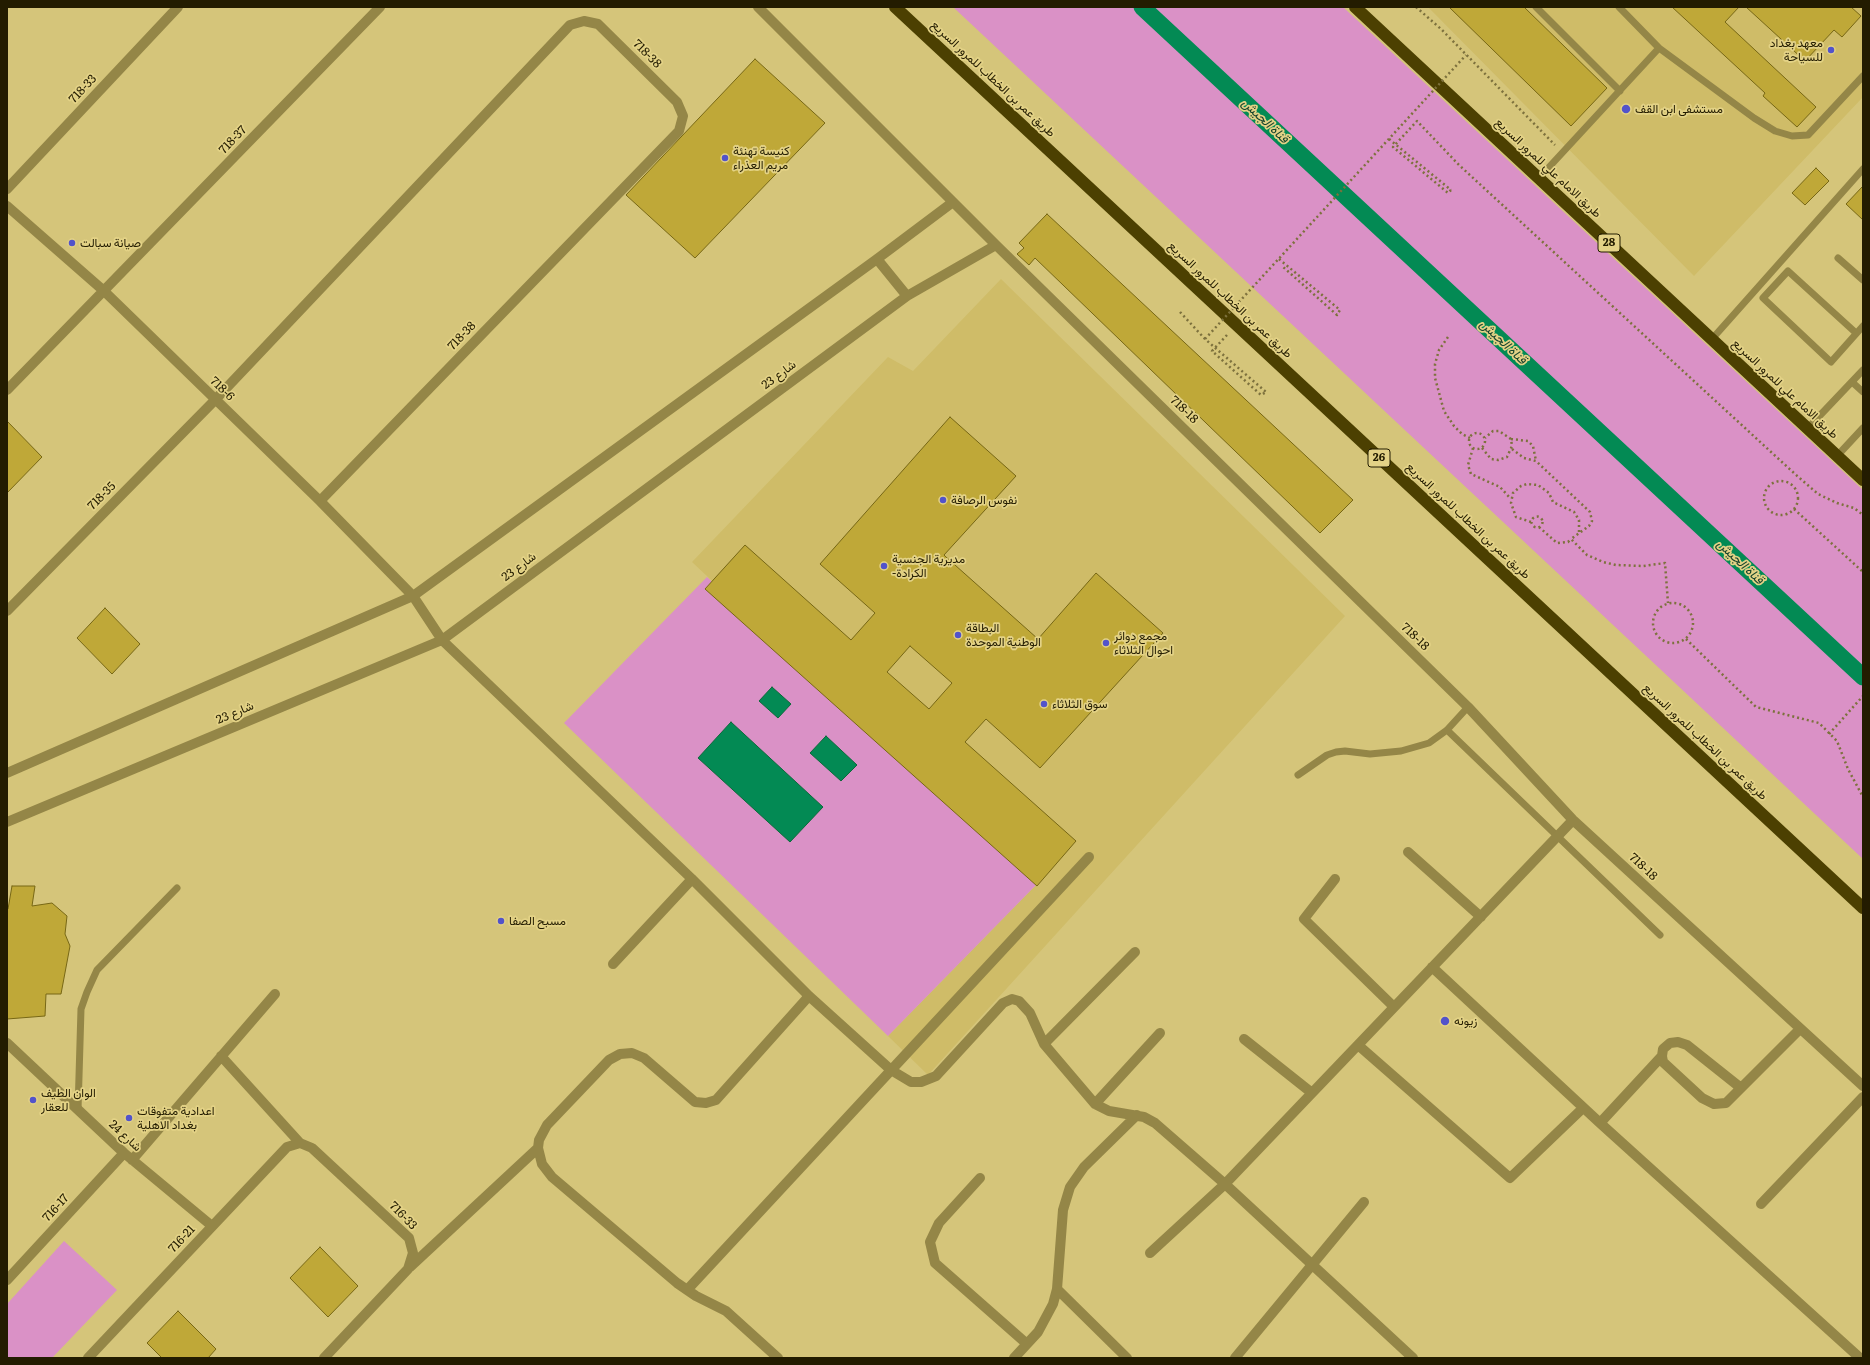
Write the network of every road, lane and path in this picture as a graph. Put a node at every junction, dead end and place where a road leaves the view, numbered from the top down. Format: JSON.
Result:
{"nodes":[{"id":1,"x":178,"y":7,"type":"edge"},
{"id":2,"x":380,"y":7,"type":"edge"},
{"id":3,"x":758,"y":7,"type":"edge"},
{"id":4,"x":894,"y":7,"type":"edge"},
{"id":5,"x":1355,"y":7,"type":"edge"},
{"id":6,"x":1416,"y":7,"type":"edge"},
{"id":7,"x":1536,"y":7,"type":"edge"},
{"id":8,"x":1619,"y":7,"type":"edge"},
{"id":9,"x":1659,"y":48,"type":"junction"},
{"id":10,"x":1466,"y":56,"type":"junction"},
{"id":11,"x":1863,"y":76,"type":"edge"},
{"id":12,"x":1620,"y":92,"type":"junction"},
{"id":13,"x":1389,"y":139,"type":"junction"},
{"id":14,"x":1563,"y":153,"type":"junction"},
{"id":15,"x":1863,"y":169,"type":"edge"},
{"id":16,"x":1539,"y":178,"type":"junction"},
{"id":17,"x":7,"y":189,"type":"edge"},
{"id":18,"x":953,"y":202,"type":"junction"},
{"id":19,"x":7,"y":206,"type":"edge"},
{"id":20,"x":996,"y":245,"type":"junction"},
{"id":21,"x":1838,"y":258,"type":"dead end"},
{"id":22,"x":877,"y":259,"type":"junction"},
{"id":23,"x":1279,"y":259,"type":"junction"},
{"id":24,"x":1282,"y":266,"type":"dead end"},
{"id":25,"x":1863,"y":280,"type":"edge"},
{"id":26,"x":104,"y":291,"type":"junction"},
{"id":27,"x":907,"y":296,"type":"junction"},
{"id":28,"x":1180,"y":312,"type":"dead end"},
{"id":29,"x":1237,"y":325,"type":"junction"},
{"id":30,"x":1863,"y":326,"type":"edge"},
{"id":31,"x":1856,"y":333,"type":"junction"},
{"id":32,"x":1448,"y":337,"type":"dead end"},
{"id":33,"x":1205,"y":339,"type":"junction"},
{"id":34,"x":1712,"y":339,"type":"junction"},
{"id":35,"x":1863,"y":370,"type":"edge"},
{"id":36,"x":1852,"y":382,"type":"junction"},
{"id":37,"x":7,"y":390,"type":"edge"},
{"id":38,"x":1863,"y":392,"type":"edge"},
{"id":39,"x":215,"y":400,"type":"junction"},
{"id":40,"x":1808,"y":428,"type":"junction"},
{"id":41,"x":1863,"y":428,"type":"edge"},
{"id":42,"x":1470,"y":438,"type":"junction"},
{"id":43,"x":1484,"y":438,"type":"junction"},
{"id":44,"x":1511,"y":439,"type":"junction"},
{"id":45,"x":1473,"y":448,"type":"junction"},
{"id":46,"x":1482,"y":448,"type":"junction"},
{"id":47,"x":1512,"y":449,"type":"junction"},
{"id":48,"x":1837,"y":456,"type":"junction"},
{"id":49,"x":1536,"y":461,"type":"junction"},
{"id":50,"x":1863,"y":480,"type":"edge"},
{"id":51,"x":1510,"y":498,"type":"junction"},
{"id":52,"x":320,"y":502,"type":"junction"},
{"id":53,"x":1794,"y":509,"type":"junction"},
{"id":54,"x":1863,"y":515,"type":"edge"},
{"id":55,"x":1531,"y":522,"type":"junction"},
{"id":56,"x":1539,"y":527,"type":"junction"},
{"id":57,"x":1580,"y":533,"type":"junction"},
{"id":58,"x":1571,"y":539,"type":"junction"},
{"id":59,"x":1863,"y":572,"type":"edge"},
{"id":60,"x":413,"y":596,"type":"junction"},
{"id":61,"x":1668,"y":604,"type":"junction"},
{"id":62,"x":7,"y":610,"type":"edge"},
{"id":63,"x":1686,"y":639,"type":"junction"},
{"id":64,"x":442,"y":640,"type":"junction"},
{"id":65,"x":1863,"y":696,"type":"edge"},
{"id":66,"x":1468,"y":707,"type":"junction"},
{"id":67,"x":1447,"y":730,"type":"junction"},
{"id":68,"x":1829,"y":734,"type":"junction"},
{"id":69,"x":7,"y":773,"type":"edge"},
{"id":70,"x":1298,"y":775,"type":"dead end"},
{"id":71,"x":1863,"y":797,"type":"edge"},
{"id":72,"x":1573,"y":820,"type":"junction"},
{"id":73,"x":7,"y":822,"type":"edge"},
{"id":74,"x":1558,"y":836,"type":"junction"},
{"id":75,"x":1408,"y":852,"type":"dead end"},
{"id":76,"x":1089,"y":857,"type":"dead end"},
{"id":77,"x":1335,"y":878,"type":"dead end"},
{"id":78,"x":692,"y":879,"type":"junction"},
{"id":79,"x":177,"y":888,"type":"dead end"},
{"id":80,"x":1863,"y":908,"type":"edge"},
{"id":81,"x":1481,"y":917,"type":"junction"},
{"id":82,"x":1660,"y":935,"type":"dead end"},
{"id":83,"x":1135,"y":952,"type":"dead end"},
{"id":84,"x":613,"y":964,"type":"dead end"},
{"id":85,"x":1432,"y":967,"type":"junction"},
{"id":86,"x":275,"y":994,"type":"dead end"},
{"id":87,"x":809,"y":996,"type":"junction"},
{"id":88,"x":1394,"y":1008,"type":"junction"},
{"id":89,"x":1800,"y":1029,"type":"junction"},
{"id":90,"x":1160,"y":1033,"type":"dead end"},
{"id":91,"x":1244,"y":1039,"type":"dead end"},
{"id":92,"x":7,"y":1043,"type":"edge"},
{"id":93,"x":1044,"y":1044,"type":"junction"},
{"id":94,"x":1358,"y":1045,"type":"junction"},
{"id":95,"x":221,"y":1056,"type":"junction"},
{"id":96,"x":1662,"y":1056,"type":"junction"},
{"id":97,"x":891,"y":1070,"type":"junction"},
{"id":98,"x":1863,"y":1086,"type":"edge"},
{"id":99,"x":1741,"y":1088,"type":"junction"},
{"id":100,"x":1312,"y":1093,"type":"junction"},
{"id":101,"x":1863,"y":1097,"type":"edge"},
{"id":102,"x":1095,"y":1104,"type":"junction"},
{"id":103,"x":1583,"y":1108,"type":"junction"},
{"id":104,"x":78,"y":1110,"type":"junction"},
{"id":105,"x":1137,"y":1115,"type":"junction"},
{"id":106,"x":1600,"y":1123,"type":"junction"},
{"id":107,"x":300,"y":1143,"type":"junction"},
{"id":108,"x":538,"y":1148,"type":"junction"},
{"id":109,"x":124,"y":1153,"type":"junction"},
{"id":110,"x":132,"y":1160,"type":"junction"},
{"id":111,"x":980,"y":1178,"type":"dead end"},
{"id":112,"x":1225,"y":1184,"type":"junction"},
{"id":113,"x":1364,"y":1202,"type":"dead end"},
{"id":114,"x":1761,"y":1204,"type":"dead end"},
{"id":115,"x":212,"y":1226,"type":"junction"},
{"id":116,"x":1150,"y":1253,"type":"dead end"},
{"id":117,"x":1313,"y":1266,"type":"junction"},
{"id":118,"x":408,"y":1269,"type":"junction"},
{"id":119,"x":7,"y":1280,"type":"edge"},
{"id":120,"x":1057,"y":1289,"type":"junction"},
{"id":121,"x":687,"y":1290,"type":"junction"},
{"id":122,"x":1027,"y":1344,"type":"junction"},
{"id":123,"x":1406,"y":1356,"type":"edge"},
{"id":124,"x":88,"y":1358,"type":"edge"},
{"id":125,"x":324,"y":1358,"type":"edge"},
{"id":126,"x":778,"y":1358,"type":"edge"},
{"id":127,"x":1014,"y":1358,"type":"edge"},
{"id":128,"x":1127,"y":1358,"type":"edge"},
{"id":129,"x":1235,"y":1358,"type":"edge"},
{"id":130,"x":1860,"y":1358,"type":"edge"}],
"edges":[{"from":1,"to":17,"type":"street","name":"718-33"},
{"from":2,"to":26,"type":"street","name":"718-37"},
{"from":3,"to":18,"type":"street","name":"718-18"},
{"from":4,"to":29,"type":"highway","name":"طريق عمر بن الخطاب للمرور السريع","number":"26"},
{"from":5,"to":16,"type":"highway","name":"طريق الامام علي للمرور السريع","number":"28"},
{"from":6,"to":10,"type":"path"},
{"from":7,"to":12,"type":"lane"},
{"from":8,"to":9,"type":"lane"},
{"from":9,"to":11,"type":"lane"},
{"from":9,"to":12,"type":"lane"},
{"from":10,"to":13,"type":"path","bridge":true},
{"from":10,"to":14,"type":"path"},
{"from":12,"to":14,"type":"lane"},
{"from":13,"to":23,"type":"path","bridge":true},
{"from":13,"to":54,"type":"path","bridge":true},
{"from":14,"to":16,"type":"lane"},
{"from":15,"to":34,"type":"lane"},
{"from":16,"to":34,"type":"highway","name":"طريق الامام علي للمرور السريع","number":"28"},
{"from":18,"to":20,"type":"street","name":"718-18"},
{"from":18,"to":22,"type":"street"},
{"from":19,"to":26,"type":"street","name":"718-6"},
{"from":20,"to":27,"type":"street","name":"شارع 23"},
{"from":20,"to":66,"type":"street","name":"718-18"},
{"from":21,"to":25,"type":"lane"},
{"from":22,"to":27,"type":"street"},
{"from":22,"to":60,"type":"street"},
{"from":23,"to":24,"type":"path"},
{"from":23,"to":33,"type":"path","bridge":true},
{"from":26,"to":37,"type":"street"},
{"from":26,"to":39,"type":"street","name":"718-6"},
{"from":27,"to":64,"type":"street","name":"شارع 23"},
{"from":28,"to":33,"type":"path","bridge":true},
{"from":29,"to":33,"type":"path","bridge":true},
{"from":29,"to":80,"type":"highway","name":"طريق عمر بن الخطاب للمرور السريع","number":"26"},
{"from":30,"to":31,"type":"lane"},
{"from":31,"to":31,"type":"lane"},
{"from":32,"to":42,"type":"path"},
{"from":34,"to":40,"type":"highway","name":"طريق الامام علي للمرور السريع","number":"28"},
{"from":35,"to":36,"type":"lane"},
{"from":36,"to":38,"type":"lane"},
{"from":36,"to":40,"type":"lane"},
{"from":39,"to":52,"type":"street","name":"718-6"},
{"from":39,"to":52,"type":"street","name":"718-38"},
{"from":39,"to":62,"type":"street","name":"718-35"},
{"from":40,"to":48,"type":"highway","name":"طريق الامام علي للمرور السريع","number":"28"},
{"from":41,"to":48,"type":"lane"},
{"from":42,"to":43,"type":"path"},
{"from":42,"to":45,"type":"path"},
{"from":43,"to":44,"type":"path"},
{"from":43,"to":46,"type":"path"},
{"from":44,"to":47,"type":"path"},
{"from":44,"to":49,"type":"path"},
{"from":45,"to":46,"type":"path"},
{"from":45,"to":51,"type":"path"},
{"from":46,"to":47,"type":"path"},
{"from":47,"to":49,"type":"path"},
{"from":48,"to":50,"type":"highway","name":"طريق الامام علي للمرور السريع","number":"28"},
{"from":49,"to":57,"type":"path"},
{"from":51,"to":55,"type":"path"},
{"from":51,"to":57,"type":"path"},
{"from":52,"to":60,"type":"street","name":"718-6"},
{"from":53,"to":53,"type":"path"},
{"from":53,"to":59,"type":"path"},
{"from":55,"to":56,"type":"path"},
{"from":55,"to":56,"type":"path"},
{"from":56,"to":58,"type":"path"},
{"from":57,"to":58,"type":"path"},
{"from":58,"to":61,"type":"path"},
{"from":60,"to":64,"type":"street","name":"718-6"},
{"from":60,"to":69,"type":"street"},
{"from":61,"to":63,"type":"path"},
{"from":61,"to":63,"type":"path"},
{"from":63,"to":68,"type":"path"},
{"from":64,"to":73,"type":"street","name":"شارع 23"},
{"from":64,"to":78,"type":"street","name":"718-6"},
{"from":65,"to":68,"type":"path"},
{"from":66,"to":67,"type":"lane"},
{"from":66,"to":72,"type":"street","name":"718-18"},
{"from":67,"to":70,"type":"lane"},
{"from":67,"to":74,"type":"lane"},
{"from":68,"to":71,"type":"path"},
{"from":72,"to":74,"type":"street"},
{"from":72,"to":89,"type":"street","name":"718-18"},
{"from":74,"to":81,"type":"street"},
{"from":74,"to":82,"type":"lane"},
{"from":75,"to":81,"type":"street"},
{"from":76,"to":97,"type":"street"},
{"from":77,"to":88,"type":"street"},
{"from":78,"to":84,"type":"street"},
{"from":78,"to":87,"type":"street","name":"718-6"},
{"from":79,"to":104,"type":"lane"},
{"from":81,"to":85,"type":"street"},
{"from":83,"to":93,"type":"street"},
{"from":85,"to":88,"type":"street"},
{"from":85,"to":103,"type":"street"},
{"from":86,"to":95,"type":"street"},
{"from":87,"to":97,"type":"street","name":"718-6"},
{"from":87,"to":108,"type":"street"},
{"from":88,"to":94,"type":"street"},
{"from":89,"to":98,"type":"street","name":"718-18"},
{"from":89,"to":99,"type":"street"},
{"from":90,"to":102,"type":"street"},
{"from":91,"to":100,"type":"street"},
{"from":92,"to":104,"type":"street","name":"شارع 24"},
{"from":93,"to":97,"type":"street","name":"718-6"},
{"from":93,"to":102,"type":"street"},
{"from":94,"to":100,"type":"street"},
{"from":94,"to":103,"type":"street"},
{"from":95,"to":107,"type":"street","name":"716-33"},
{"from":95,"to":110,"type":"street"},
{"from":96,"to":99,"type":"street"},
{"from":96,"to":99,"type":"street"},
{"from":96,"to":106,"type":"street"},
{"from":97,"to":121,"type":"street"},
{"from":100,"to":112,"type":"street"},
{"from":101,"to":114,"type":"street"},
{"from":102,"to":105,"type":"street"},
{"from":103,"to":106,"type":"street"},
{"from":104,"to":109,"type":"street","name":"شارع 24"},
{"from":105,"to":112,"type":"street"},
{"from":105,"to":120,"type":"street"},
{"from":106,"to":130,"type":"street"},
{"from":107,"to":115,"type":"street","name":"716-21"},
{"from":107,"to":118,"type":"street","name":"716-33"},
{"from":108,"to":118,"type":"street"},
{"from":108,"to":121,"type":"street"},
{"from":109,"to":110,"type":"street","name":"شارع 24"},
{"from":109,"to":119,"type":"street","name":"716-17"},
{"from":110,"to":115,"type":"street","name":"شارع 24"},
{"from":111,"to":122,"type":"street"},
{"from":112,"to":116,"type":"street"},
{"from":112,"to":117,"type":"street"},
{"from":113,"to":117,"type":"street"},
{"from":115,"to":124,"type":"street","name":"716-21"},
{"from":117,"to":123,"type":"street"},
{"from":117,"to":129,"type":"street"},
{"from":118,"to":125,"type":"street"},
{"from":120,"to":122,"type":"street"},
{"from":120,"to":128,"type":"street"},
{"from":121,"to":126,"type":"street"},
{"from":122,"to":127,"type":"street"}]}
